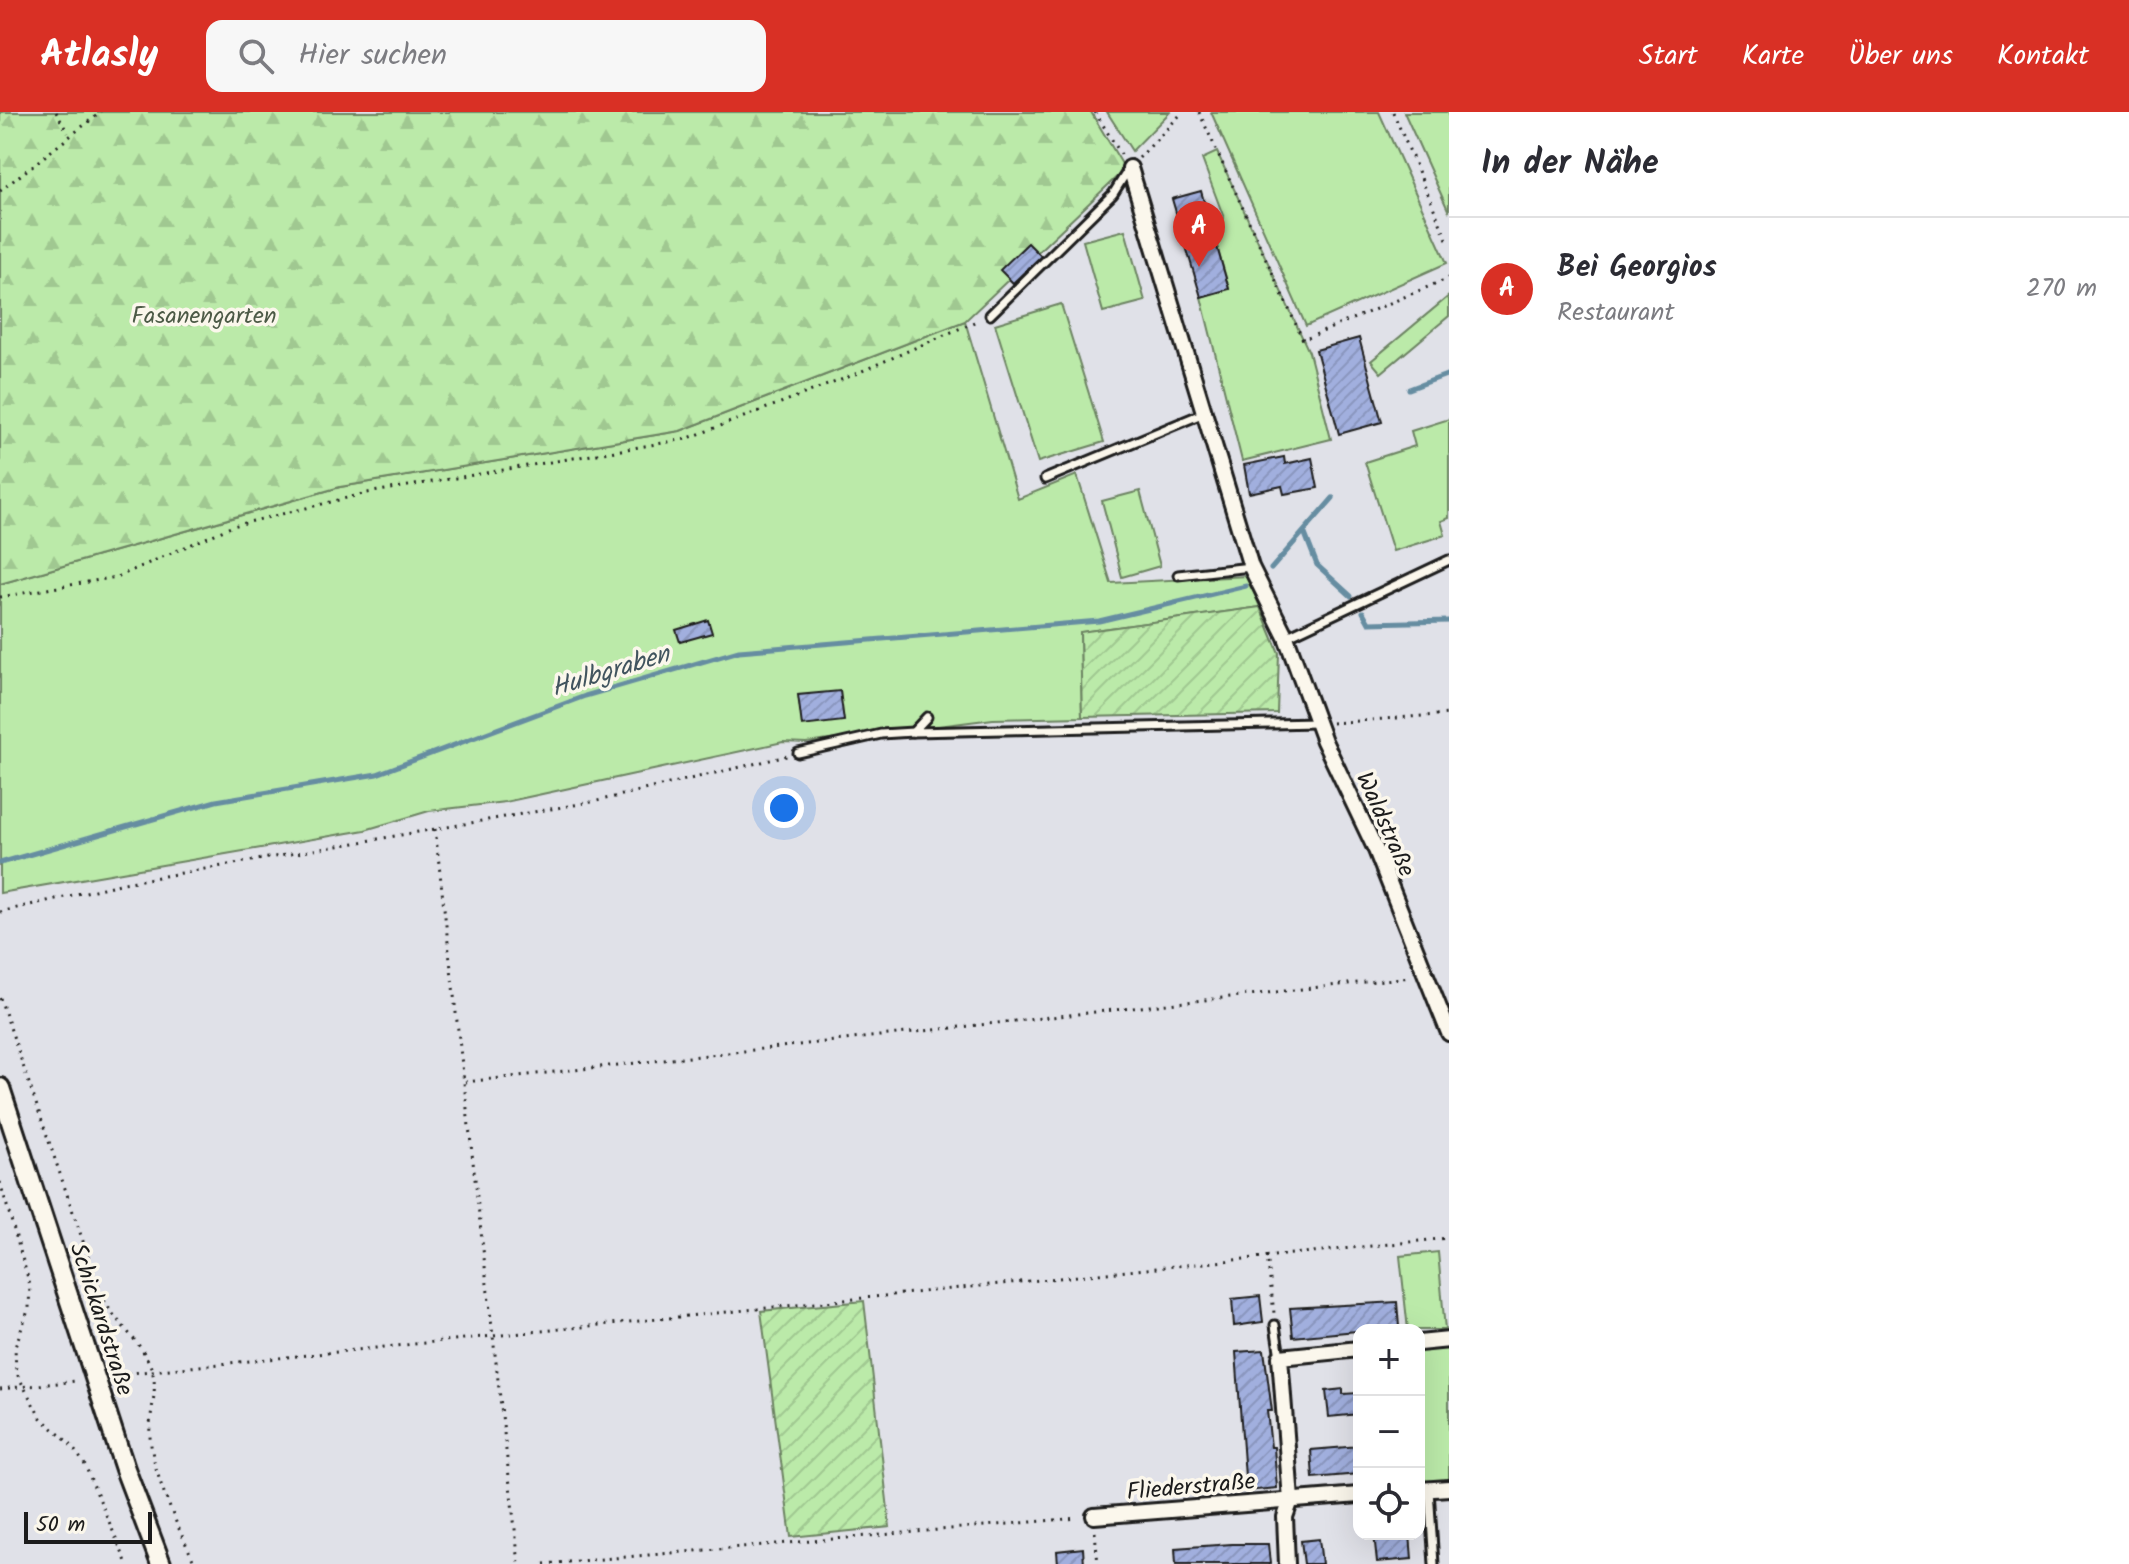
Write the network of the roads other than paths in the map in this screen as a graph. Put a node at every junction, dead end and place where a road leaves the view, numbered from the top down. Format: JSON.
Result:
{"nodes":[{"id":1,"x":1130,"y":168,"type":"joint"},
{"id":2,"x":990,"y":315,"type":"road end"},
{"id":3,"x":1204,"y":413,"type":"junction"},
{"id":4,"x":1045,"y":479,"type":"dead end"},
{"id":5,"x":1449,"y":560,"type":"edge"},
{"id":6,"x":1251,"y":567,"type":"junction"},
{"id":7,"x":1178,"y":575,"type":"dead end"},
{"id":8,"x":1286,"y":637,"type":"junction"},
{"id":9,"x":927,"y":717,"type":"dead end"},
{"id":10,"x":1316,"y":723,"type":"junction"},
{"id":11,"x":913,"y":732,"type":"junction"},
{"id":12,"x":798,"y":753,"type":"road end"},
{"id":13,"x":1449,"y":1033,"type":"edge"},
{"id":14,"x":0,"y":1088,"type":"edge"},
{"id":15,"x":1275,"y":1325,"type":"road end"},
{"id":16,"x":1449,"y":1340,"type":"edge"},
{"id":17,"x":1425,"y":1342,"type":"edge"},
{"id":18,"x":1353,"y":1350,"type":"edge"},
{"id":19,"x":1280,"y":1357,"type":"junction"},
{"id":20,"x":1449,"y":1488,"type":"edge"},
{"id":21,"x":1425,"y":1490,"type":"edge"},
{"id":22,"x":1353,"y":1495,"type":"edge"},
{"id":23,"x":1425,"y":1497,"type":"edge"},
{"id":24,"x":1291,"y":1500,"type":"junction"},
{"id":25,"x":1094,"y":1516,"type":"road end"},
{"id":26,"x":161,"y":1564,"type":"edge"},
{"id":27,"x":1287,"y":1564,"type":"edge"},
{"id":28,"x":1434,"y":1564,"type":"edge"}],
"edges":[{"from":1,"to":2,"type":"lane"},
{"from":1,"to":3,"type":"street","name":"Waldstraße"},
{"from":3,"to":4,"type":"lane"},
{"from":3,"to":6,"type":"street","name":"Waldstraße"},
{"from":5,"to":8,"type":"lane"},
{"from":6,"to":7,"type":"lane"},
{"from":6,"to":8,"type":"street","name":"Waldstraße"},
{"from":8,"to":10,"type":"street","name":"Waldstraße"},
{"from":9,"to":11,"type":"lane"},
{"from":10,"to":11,"type":"lane"},
{"from":10,"to":13,"type":"street","name":"Waldstraße"},
{"from":11,"to":12,"type":"lane"},
{"from":14,"to":26,"type":"street","name":"Schickardstraße"},
{"from":15,"to":19,"type":"lane"},
{"from":16,"to":17,"type":"street"},
{"from":18,"to":19,"type":"street"},
{"from":19,"to":24,"type":"street"},
{"from":20,"to":21,"type":"street"},
{"from":22,"to":24,"type":"street","name":"Fliederstraße"},
{"from":23,"to":28,"type":"lane"},
{"from":24,"to":25,"type":"street","name":"Fliederstraße"},
{"from":24,"to":27,"type":"street","name":"Fliederstraße"}]}
